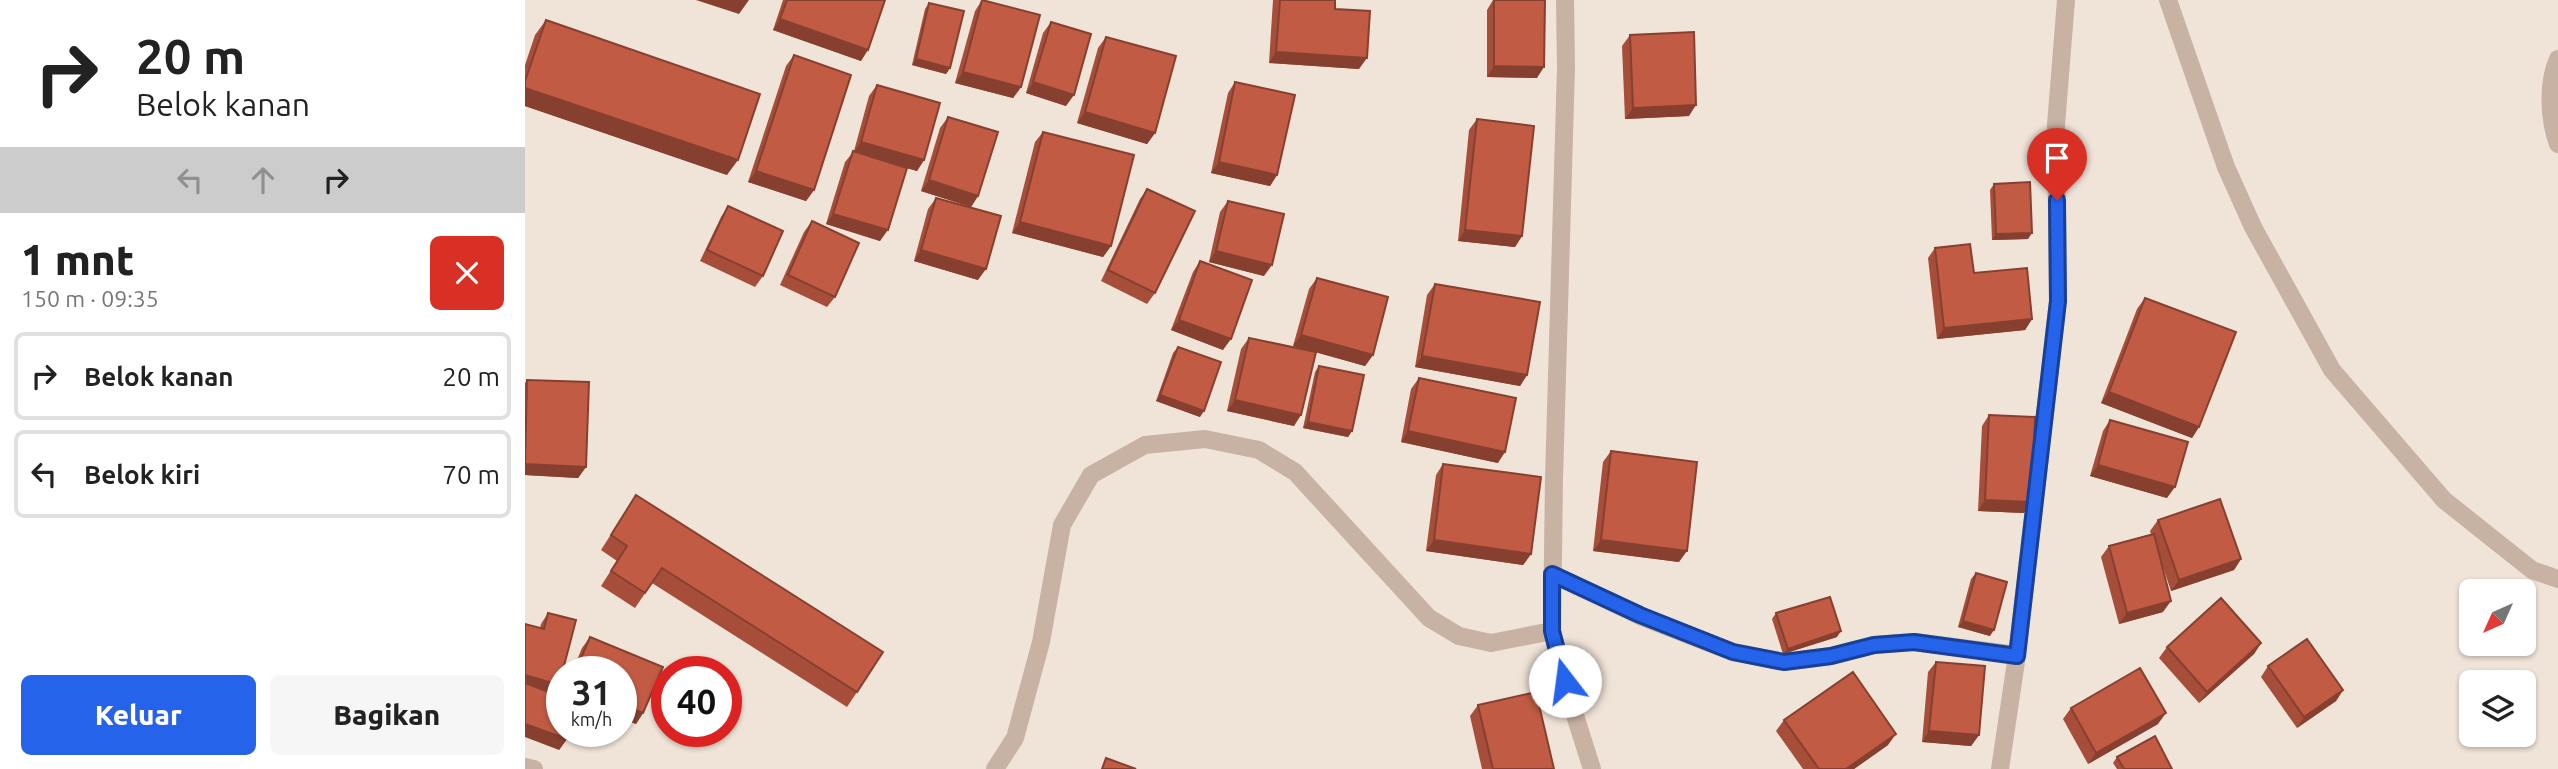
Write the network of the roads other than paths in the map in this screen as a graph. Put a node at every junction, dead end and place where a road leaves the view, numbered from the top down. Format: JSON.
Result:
{"nodes":[{"id":1,"x":1565,"y":0,"type":"edge"},
{"id":2,"x":2066,"y":0,"type":"edge"},
{"id":3,"x":2168,"y":0,"type":"edge"},
{"id":4,"x":2558,"y":59,"type":"edge"},
{"id":5,"x":2558,"y":144,"type":"edge"},
{"id":6,"x":1552,"y":574,"type":"junction"},
{"id":7,"x":2558,"y":579,"type":"edge"},
{"id":8,"x":1552,"y":631,"type":"junction"},
{"id":9,"x":2017,"y":656,"type":"junction"},
{"id":10,"x":525,"y":767,"type":"edge"},
{"id":11,"x":534,"y":769,"type":"edge"},
{"id":12,"x":995,"y":769,"type":"edge"},
{"id":13,"x":1592,"y":769,"type":"edge"},
{"id":14,"x":2000,"y":769,"type":"edge"}],
"edges":[{"from":1,"to":6,"type":"street"},
{"from":2,"to":9,"type":"street"},
{"from":3,"to":7,"type":"street"},
{"from":4,"to":5,"type":"street"},
{"from":6,"to":8,"type":"street"},
{"from":6,"to":9,"type":"street"},
{"from":8,"to":12,"type":"street"},
{"from":8,"to":13,"type":"street"},
{"from":9,"to":14,"type":"street"},
{"from":10,"to":11,"type":"street"}]}
